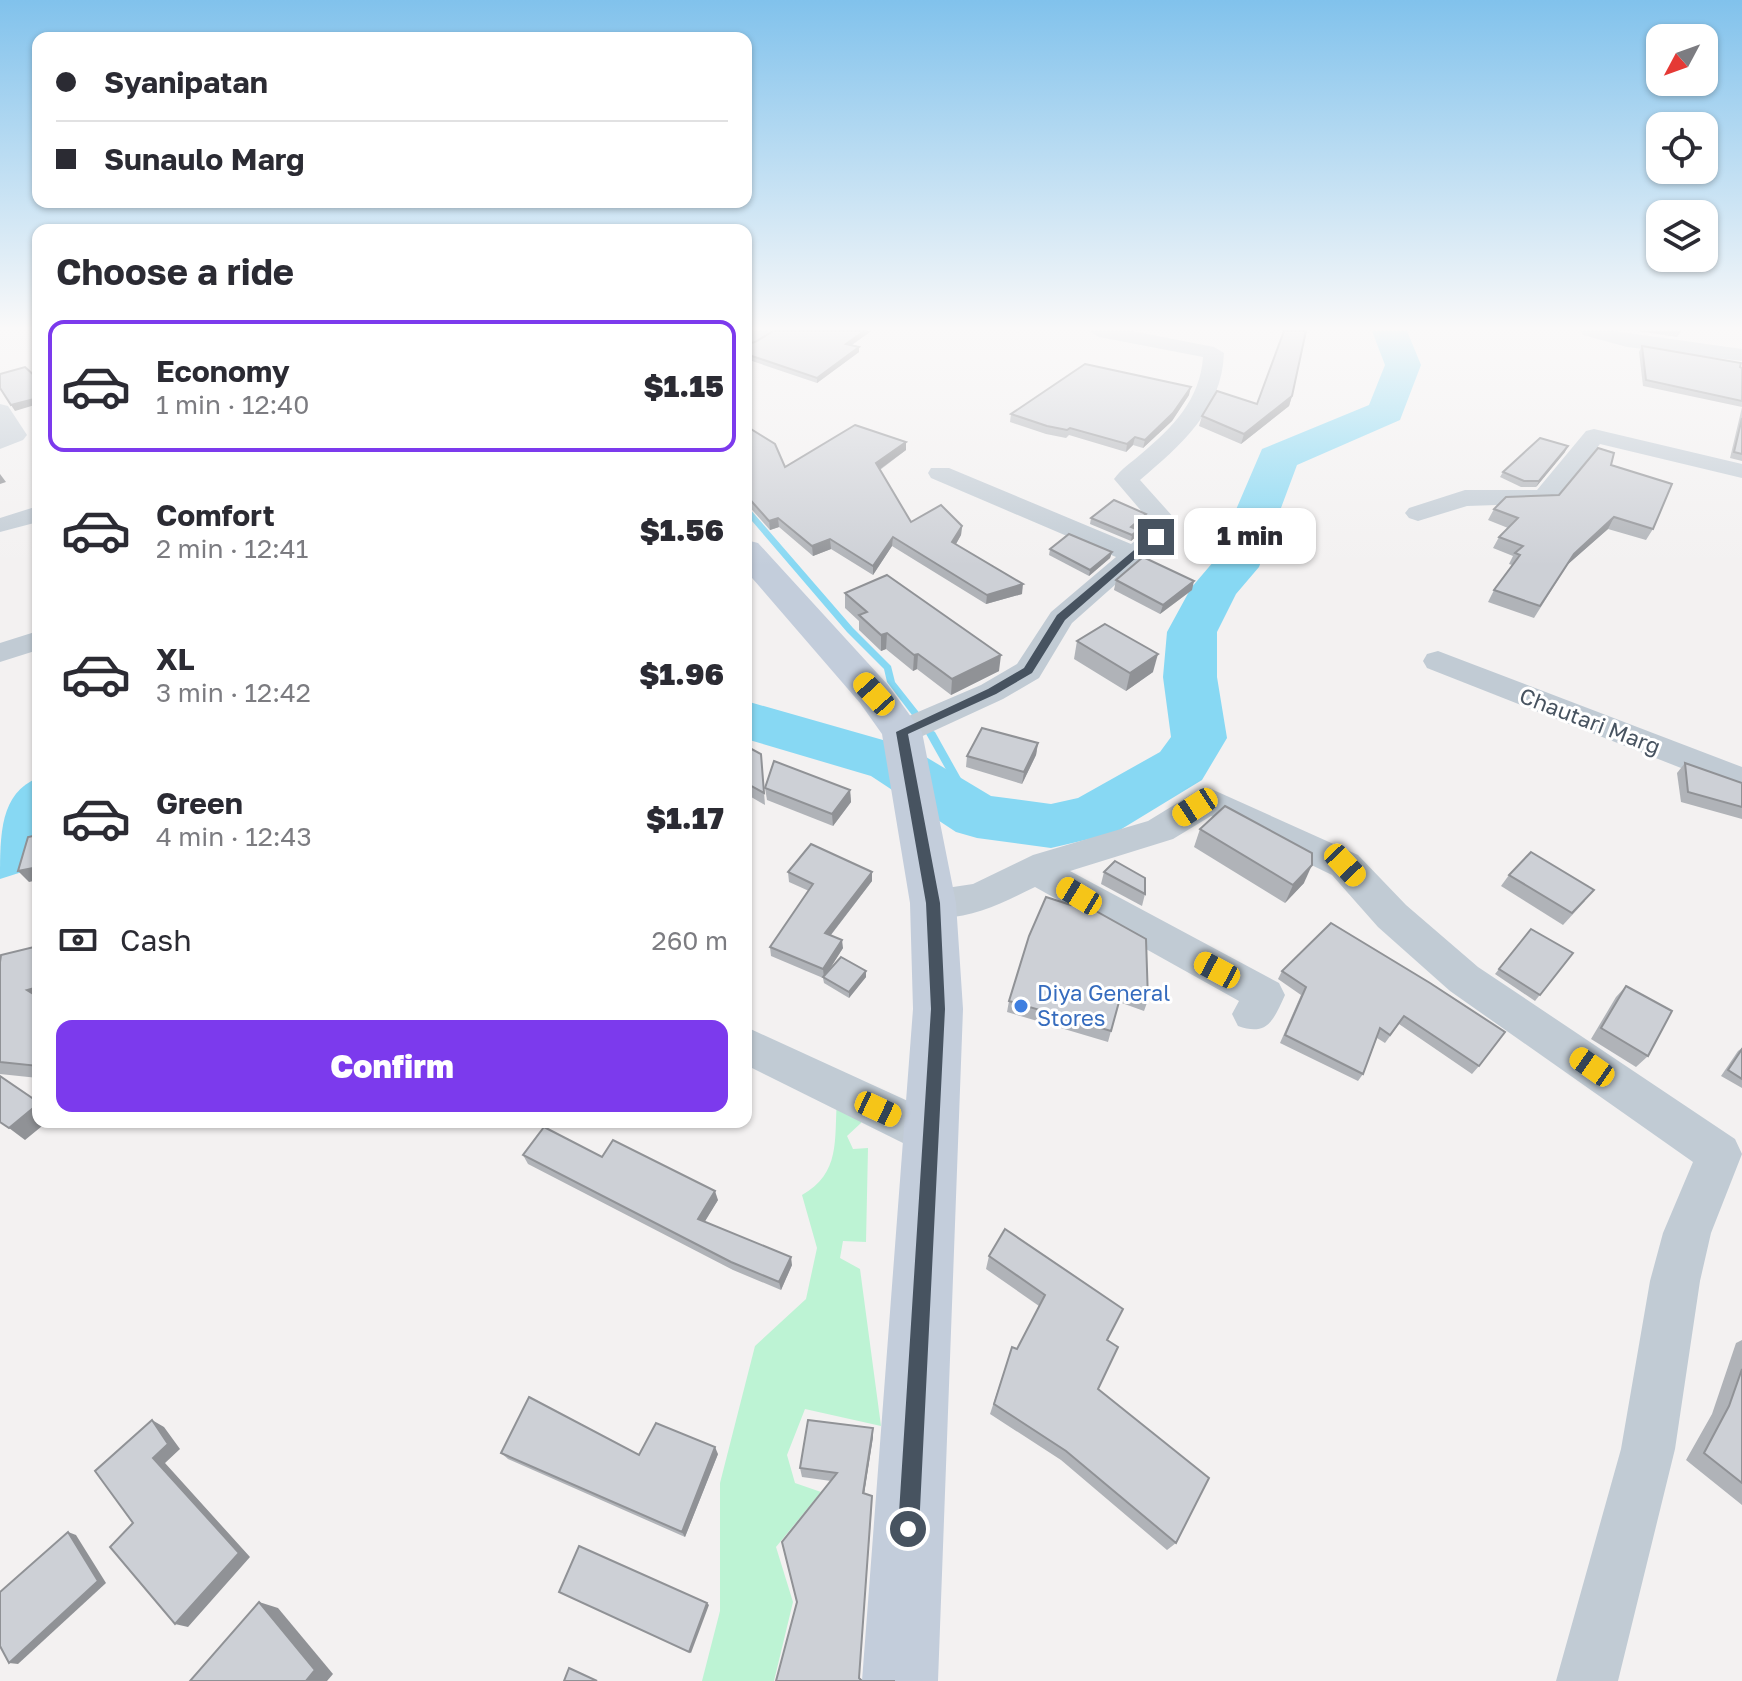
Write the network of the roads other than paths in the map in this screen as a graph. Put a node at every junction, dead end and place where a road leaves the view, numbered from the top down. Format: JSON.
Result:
{"nodes":[{"id":1,"x":1198,"y":409,"type":"edge"},
{"id":2,"x":0,"y":411,"type":"edge"},
{"id":3,"x":32,"y":432,"type":"edge"},
{"id":4,"x":5,"y":448,"type":"edge"},
{"id":5,"x":1742,"y":471,"type":"edge"},
{"id":6,"x":940,"y":473,"type":"dead end"},
{"id":7,"x":1418,"y":513,"type":"dead end"},
{"id":8,"x":32,"y":516,"type":"edge"},
{"id":9,"x":4,"y":525,"type":"dead end"},
{"id":10,"x":1134,"y":555,"type":"junction"},
{"id":11,"x":752,"y":557,"type":"edge"},
{"id":12,"x":32,"y":642,"type":"edge"},
{"id":13,"x":0,"y":653,"type":"edge"},
{"id":14,"x":1438,"y":661,"type":"dead end"},
{"id":15,"x":903,"y":743,"type":"junction"},
{"id":16,"x":1742,"y":780,"type":"edge"},
{"id":17,"x":1036,"y":870,"type":"junction"},
{"id":18,"x":930,"y":882,"type":"junction"},
{"id":19,"x":1253,"y":1014,"type":"dead end"},
{"id":20,"x":752,"y":1048,"type":"edge"},
{"id":21,"x":929,"y":1133,"type":"junction"},
{"id":22,"x":900,"y":1681,"type":"edge"},
{"id":23,"x":1587,"y":1681,"type":"edge"}],
"edges":[{"from":1,"to":10,"type":"street"},
{"from":2,"to":4,"type":"street"},
{"from":3,"to":4,"type":"street"},
{"from":5,"to":7,"type":"street"},
{"from":6,"to":10,"type":"street"},
{"from":8,"to":9,"type":"street"},
{"from":10,"to":15,"type":"street"},
{"from":11,"to":15,"type":"main road"},
{"from":12,"to":13,"type":"street"},
{"from":14,"to":16,"type":"street","name":"Chautari Marg"},
{"from":15,"to":18,"type":"main road"},
{"from":17,"to":18,"type":"street"},
{"from":17,"to":19,"type":"street"},
{"from":17,"to":23,"type":"street"},
{"from":18,"to":21,"type":"main road"},
{"from":20,"to":21,"type":"street"},
{"from":21,"to":22,"type":"main road"}]}
